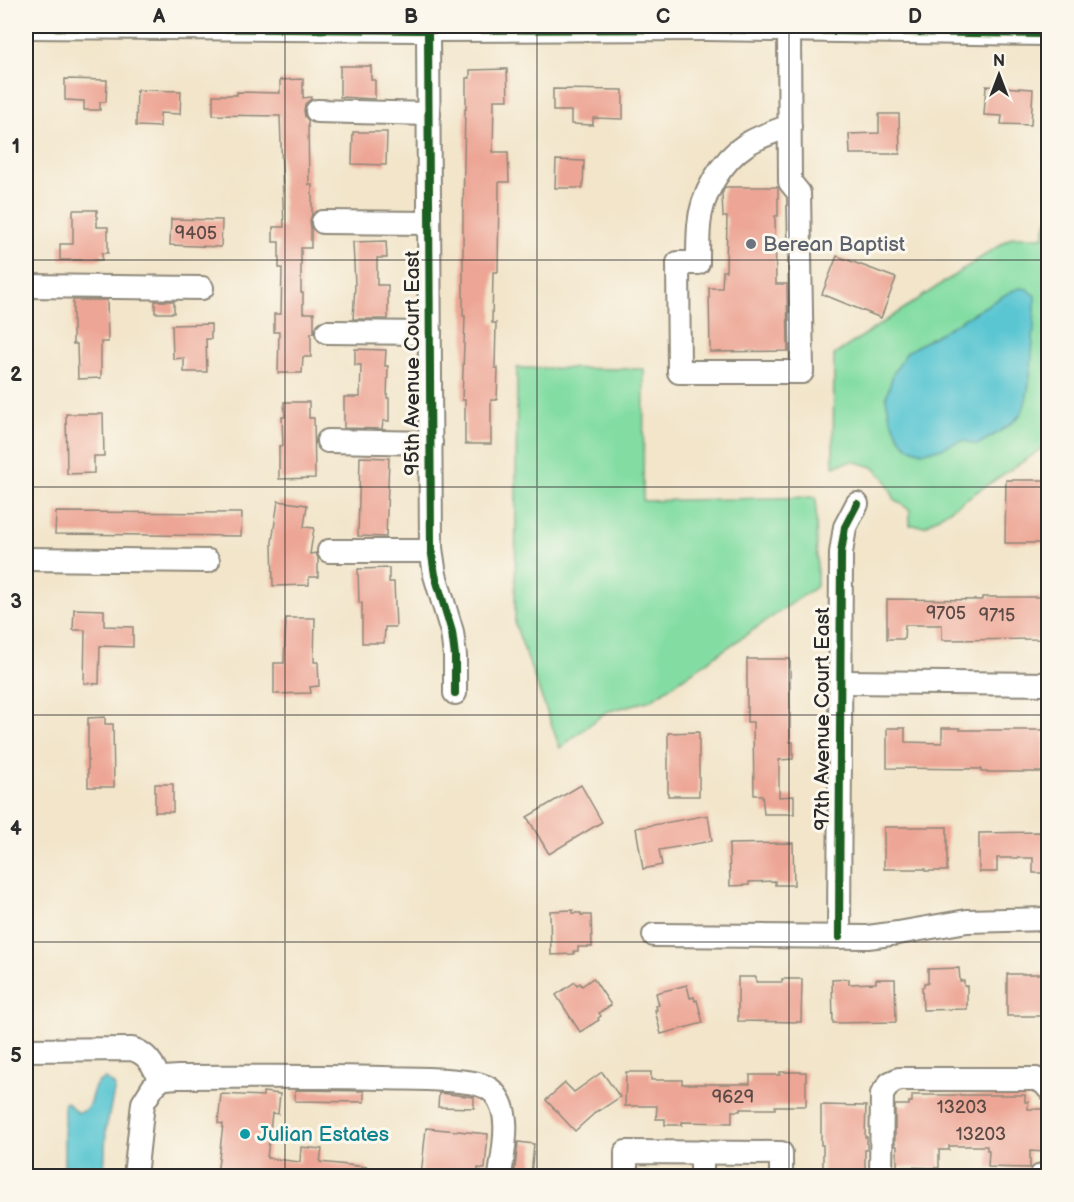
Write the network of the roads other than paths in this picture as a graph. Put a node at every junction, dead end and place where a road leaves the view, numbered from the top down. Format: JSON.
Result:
{"nodes":[{"id":1,"x":26,"y":27,"type":"edge"},
{"id":2,"x":213,"y":27,"type":"edge"},
{"id":3,"x":706,"y":27,"type":"edge"},
{"id":4,"x":423,"y":28,"type":"edge"},
{"id":5,"x":789,"y":30,"type":"junction"},
{"id":6,"x":1038,"y":31,"type":"edge"},
{"id":7,"x":317,"y":111,"type":"dead end"},
{"id":8,"x":429,"y":114,"type":"junction"},
{"id":9,"x":790,"y":126,"type":"junction"},
{"id":10,"x":323,"y":222,"type":"dead end"},
{"id":11,"x":429,"y":223,"type":"junction"},
{"id":12,"x":26,"y":286,"type":"edge"},
{"id":13,"x":202,"y":288,"type":"dead end"},
{"id":14,"x":327,"y":332,"type":"dead end"},
{"id":15,"x":430,"y":333,"type":"junction"},
{"id":16,"x":328,"y":441,"type":"dead end"},
{"id":17,"x":431,"y":443,"type":"junction"},
{"id":18,"x":857,"y":504,"type":"dead end"},
{"id":19,"x":329,"y":551,"type":"dead end"},
{"id":20,"x":431,"y":551,"type":"junction"},
{"id":21,"x":26,"y":559,"type":"edge"},
{"id":22,"x":208,"y":561,"type":"dead end"},
{"id":23,"x":841,"y":682,"type":"junction"},
{"id":24,"x":1048,"y":684,"type":"edge"},
{"id":25,"x":455,"y":693,"type":"dead end"},
{"id":26,"x":1048,"y":919,"type":"edge"},
{"id":27,"x":654,"y":935,"type":"dead end"},
{"id":28,"x":839,"y":937,"type":"junction"},
{"id":29,"x":26,"y":1050,"type":"edge"},
{"id":30,"x":159,"y":1082,"type":"junction"},
{"id":31,"x":1048,"y":1088,"type":"edge"},
{"id":32,"x":702,"y":1152,"type":"junction"},
{"id":33,"x":1048,"y":1172,"type":"edge"},
{"id":34,"x":135,"y":1176,"type":"edge"},
{"id":35,"x":500,"y":1176,"type":"edge"},
{"id":36,"x":626,"y":1176,"type":"edge"},
{"id":37,"x":702,"y":1176,"type":"edge"},
{"id":38,"x":781,"y":1176,"type":"edge"},
{"id":39,"x":881,"y":1176,"type":"edge"},
{"id":40,"x":1041,"y":1176,"type":"edge"}],
"edges":[{"from":1,"to":2,"type":"street"},
{"from":2,"to":4,"type":"street"},
{"from":3,"to":4,"type":"street"},
{"from":3,"to":5,"type":"street"},
{"from":4,"to":8,"type":"street","name":"95th Avenue Court East"},
{"from":5,"to":6,"type":"street"},
{"from":5,"to":9,"type":"street"},
{"from":7,"to":8,"type":"street"},
{"from":8,"to":11,"type":"street","name":"95th Avenue Court East"},
{"from":9,"to":9,"type":"street"},
{"from":10,"to":11,"type":"street"},
{"from":11,"to":15,"type":"street","name":"95th Avenue Court East"},
{"from":12,"to":13,"type":"street"},
{"from":14,"to":15,"type":"street"},
{"from":15,"to":17,"type":"street","name":"95th Avenue Court East"},
{"from":16,"to":17,"type":"street"},
{"from":17,"to":20,"type":"street","name":"95th Avenue Court East"},
{"from":18,"to":23,"type":"street","name":"97th Avenue Court East"},
{"from":19,"to":20,"type":"street"},
{"from":20,"to":25,"type":"street","name":"95th Avenue Court East"},
{"from":21,"to":22,"type":"street"},
{"from":23,"to":24,"type":"street"},
{"from":23,"to":28,"type":"street","name":"97th Avenue Court East"},
{"from":26,"to":28,"type":"street"},
{"from":27,"to":28,"type":"street"},
{"from":29,"to":30,"type":"street"},
{"from":30,"to":34,"type":"street"},
{"from":30,"to":35,"type":"street"},
{"from":31,"to":39,"type":"street"},
{"from":32,"to":36,"type":"street"},
{"from":32,"to":37,"type":"street"},
{"from":32,"to":38,"type":"street"},
{"from":33,"to":40,"type":"street"}]}
